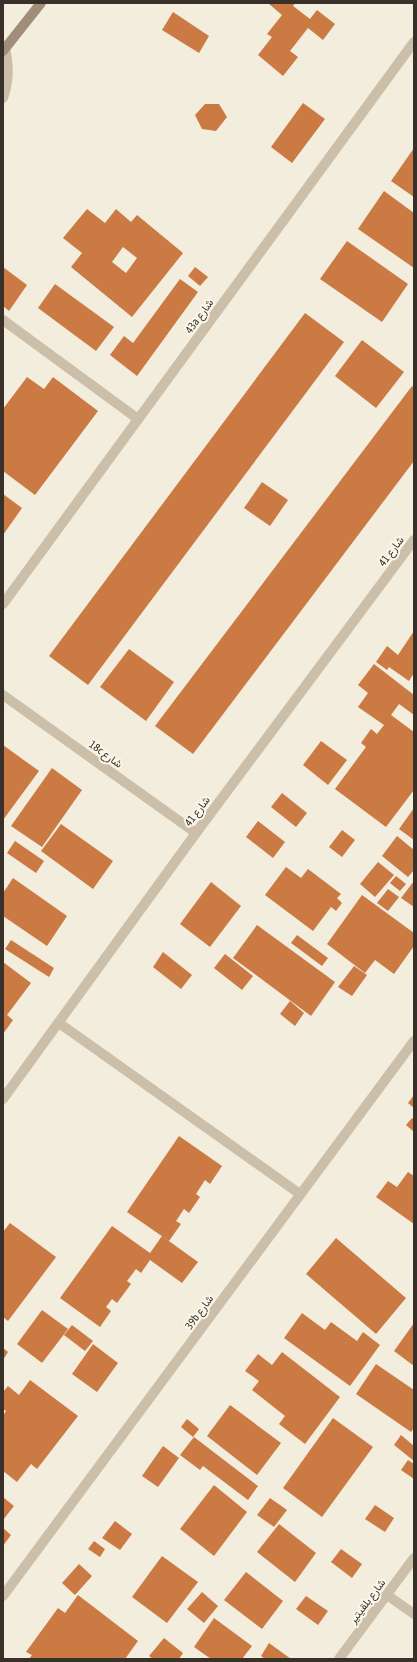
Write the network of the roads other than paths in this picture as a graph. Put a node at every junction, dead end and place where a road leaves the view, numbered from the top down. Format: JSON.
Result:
{"nodes":[{"id":1,"x":41,"y":3,"type":"edge"},
{"id":2,"x":414,"y":42,"type":"edge"},
{"id":3,"x":4,"y":50,"type":"edge"},
{"id":4,"x":3,"y":98,"type":"edge"},
{"id":5,"x":3,"y":320,"type":"edge"},
{"id":6,"x":138,"y":420,"type":"junction"},
{"id":7,"x":414,"y":540,"type":"edge"},
{"id":8,"x":3,"y":604,"type":"edge"},
{"id":9,"x":3,"y":695,"type":"edge"},
{"id":10,"x":196,"y":833,"type":"junction"},
{"id":11,"x":59,"y":1023,"type":"junction"},
{"id":12,"x":414,"y":1041,"type":"edge"},
{"id":13,"x":3,"y":1098,"type":"edge"},
{"id":14,"x":300,"y":1194,"type":"junction"},
{"id":15,"x":414,"y":1558,"type":"edge"},
{"id":16,"x":387,"y":1595,"type":"junction"},
{"id":17,"x":3,"y":1596,"type":"edge"},
{"id":18,"x":414,"y":1614,"type":"edge"},
{"id":19,"x":339,"y":1659,"type":"edge"}],
"edges":[{"from":1,"to":3,"type":"main road"},
{"from":2,"to":6,"type":"street","name":"43a شارع"},
{"from":3,"to":4,"type":"street"},
{"from":5,"to":6,"type":"street"},
{"from":6,"to":8,"type":"street","name":"43a شارع"},
{"from":7,"to":10,"type":"street","name":"شارع 41"},
{"from":9,"to":10,"type":"street","name":"18c شارع"},
{"from":10,"to":11,"type":"street","name":"شارع 41"},
{"from":11,"to":13,"type":"street","name":"شارع 41"},
{"from":11,"to":14,"type":"street"},
{"from":12,"to":14,"type":"street","name":"39b شارع"},
{"from":14,"to":17,"type":"street","name":"39b شارع"},
{"from":15,"to":16,"type":"street","name":"شارع بلقيتير"},
{"from":16,"to":18,"type":"street"},
{"from":16,"to":19,"type":"street","name":"شارع بلقيتير"}]}
